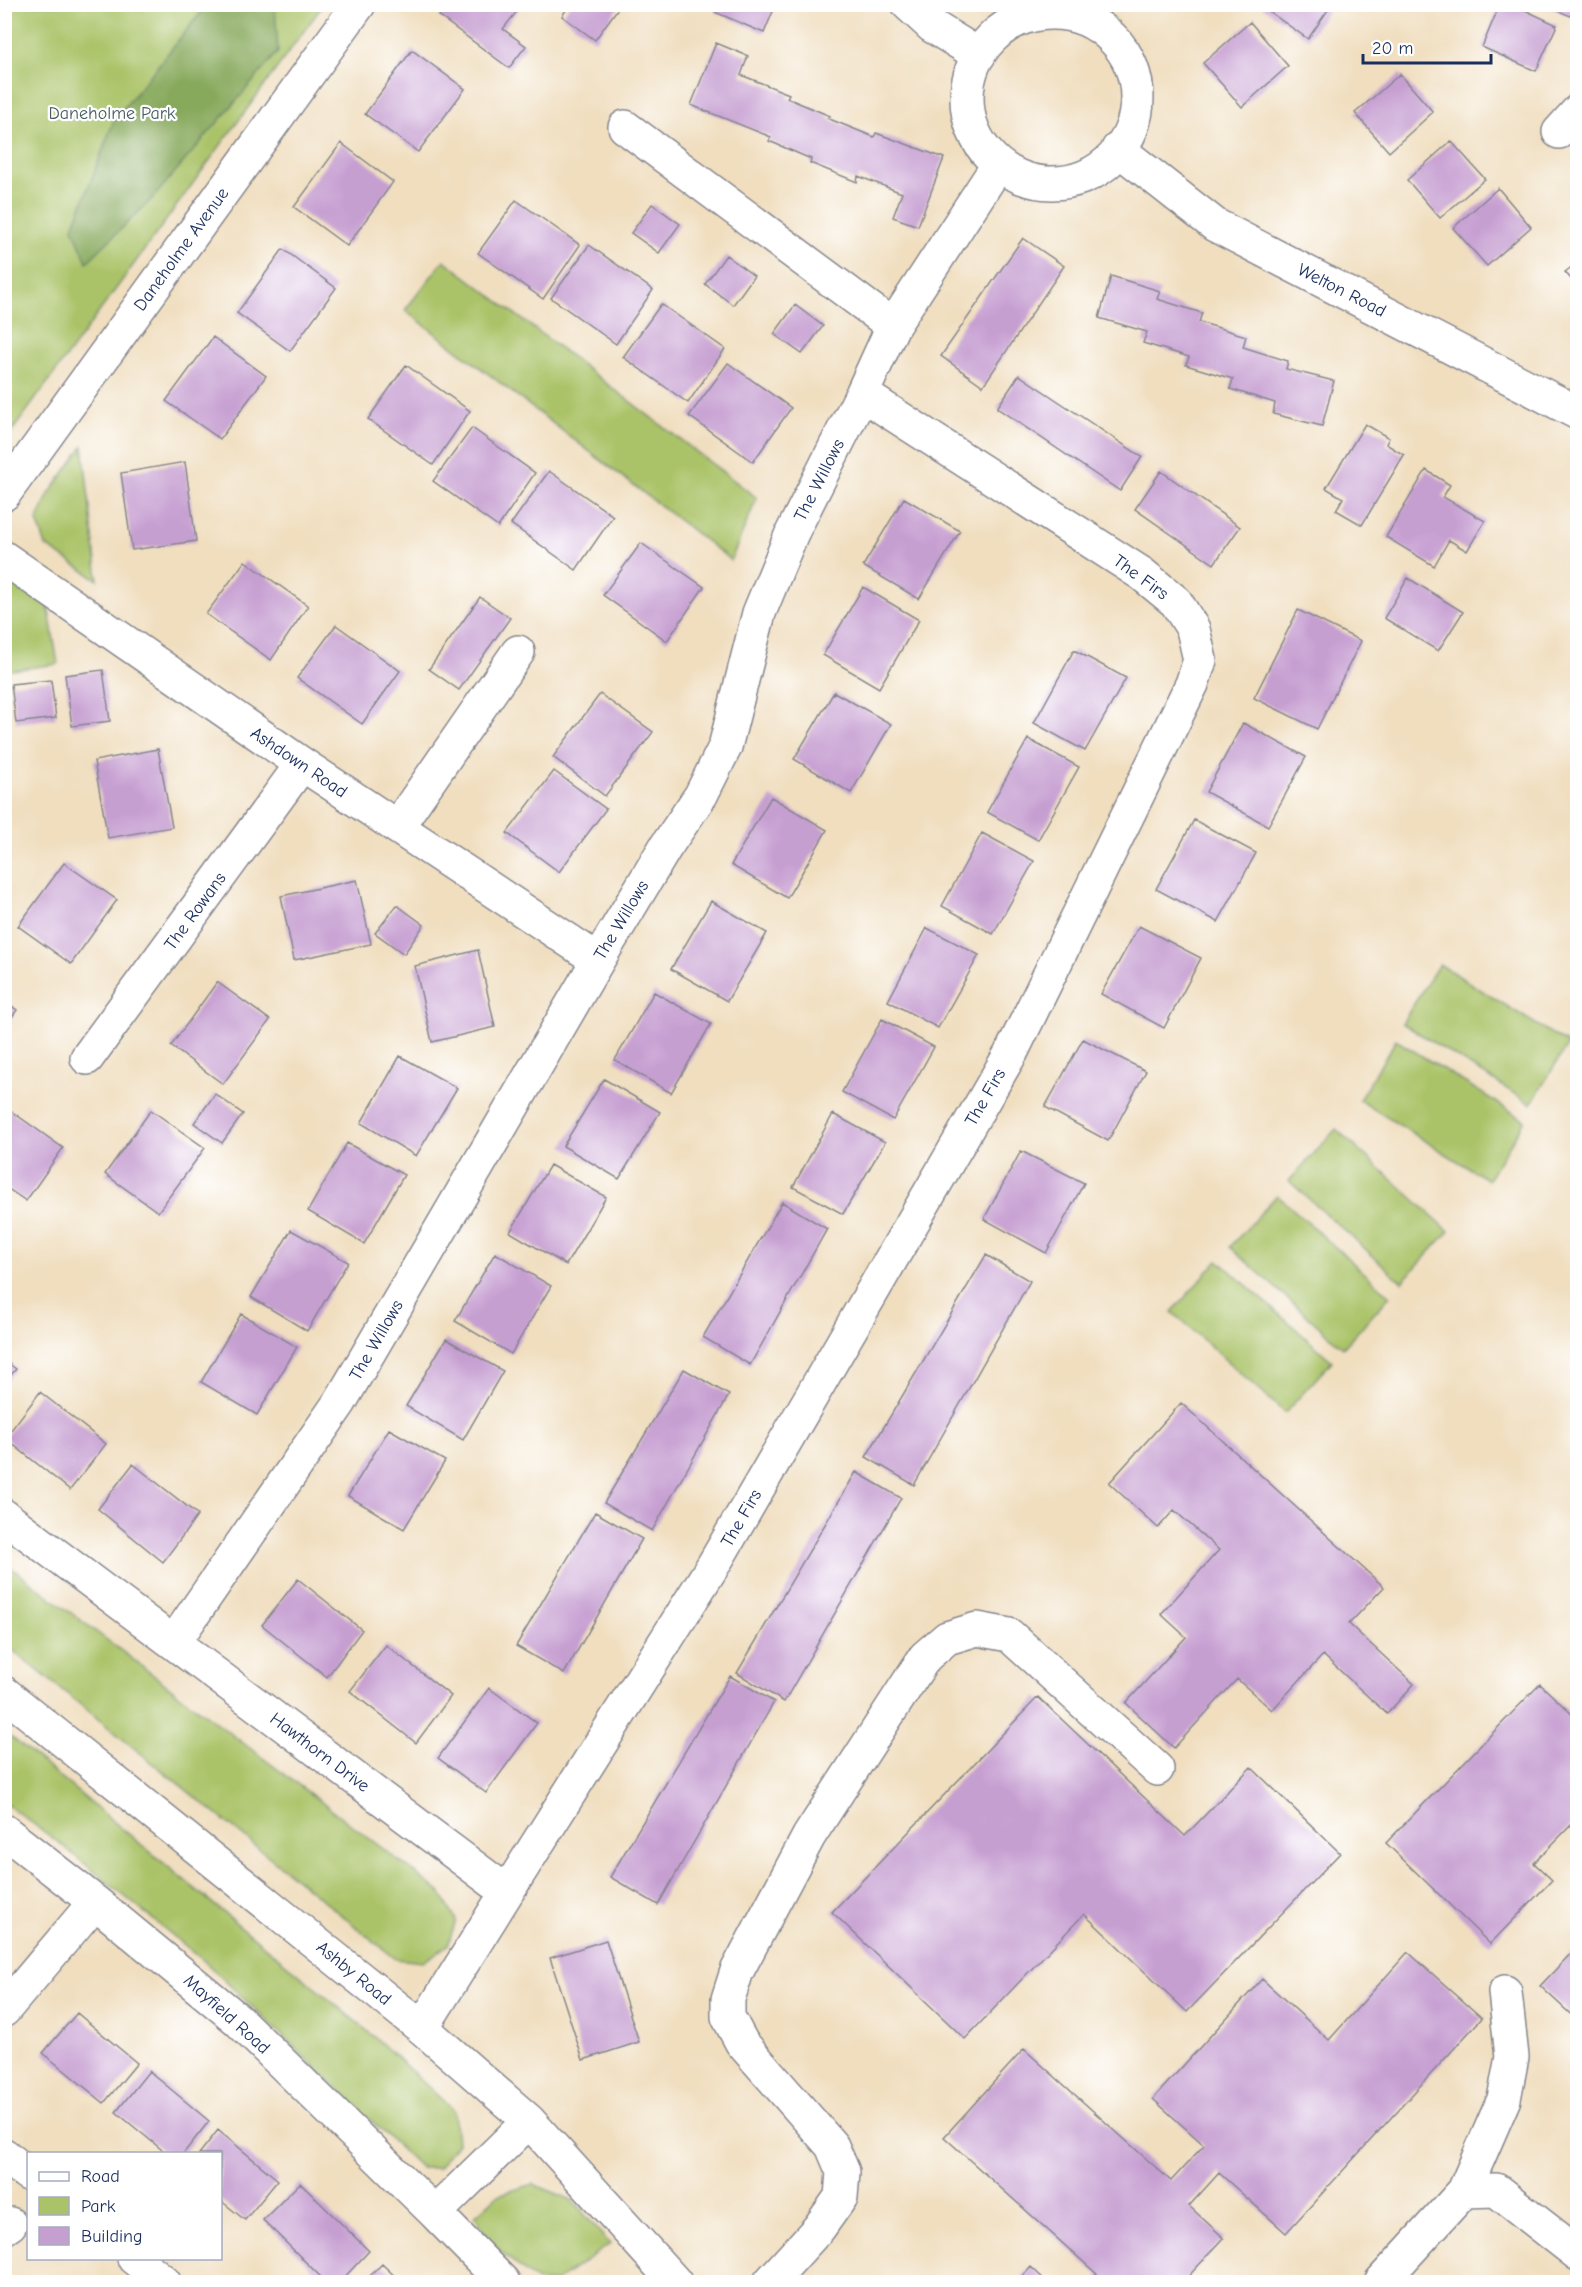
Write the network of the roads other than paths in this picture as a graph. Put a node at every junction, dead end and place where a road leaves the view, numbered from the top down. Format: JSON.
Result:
{"nodes":[{"id":1,"x":358,"y":4,"type":"edge"},
{"id":2,"x":908,"y":4,"type":"edge"},
{"id":3,"x":1105,"y":16,"type":"edge"},
{"id":4,"x":979,"y":55,"type":"junction"},
{"id":5,"x":625,"y":127,"type":"dead end"},
{"id":6,"x":1118,"y":148,"type":"junction"},
{"id":7,"x":998,"y":165,"type":"junction"},
{"id":8,"x":893,"y":326,"type":"junction"},
{"id":9,"x":862,"y":394,"type":"junction"},
{"id":10,"x":1578,"y":413,"type":"edge"},
{"id":11,"x":4,"y":494,"type":"edge"},
{"id":12,"x":4,"y":558,"type":"edge"},
{"id":13,"x":518,"y":652,"type":"dead end"},
{"id":14,"x":302,"y":764,"type":"junction"},
{"id":15,"x":397,"y":827,"type":"junction"},
{"id":16,"x":598,"y":960,"type":"junction"},
{"id":17,"x":87,"y":1058,"type":"dead end"},
{"id":18,"x":4,"y":1516,"type":"edge"},
{"id":19,"x":174,"y":1642,"type":"junction"},
{"id":20,"x":4,"y":1693,"type":"edge"},
{"id":21,"x":1157,"y":1769,"type":"dead end"},
{"id":22,"x":4,"y":1831,"type":"edge"},
{"id":23,"x":507,"y":1892,"type":"junction"},
{"id":24,"x":95,"y":1902,"type":"junction"},
{"id":25,"x":1505,"y":1992,"type":"dead end"},
{"id":26,"x":4,"y":2010,"type":"edge"},
{"id":27,"x":422,"y":2028,"type":"junction"},
{"id":28,"x":529,"y":2121,"type":"junction"},
{"id":29,"x":4,"y":2155,"type":"edge"},
{"id":30,"x":27,"y":2173,"type":"edge"},
{"id":31,"x":1464,"y":2191,"type":"junction"},
{"id":32,"x":435,"y":2213,"type":"junction"},
{"id":33,"x":1578,"y":2254,"type":"edge"},
{"id":34,"x":135,"y":2260,"type":"edge"},
{"id":35,"x":164,"y":2283,"type":"edge"},
{"id":36,"x":503,"y":2283,"type":"edge"},
{"id":37,"x":675,"y":2283,"type":"edge"},
{"id":38,"x":770,"y":2283,"type":"edge"},
{"id":39,"x":1381,"y":2283,"type":"edge"}],
"edges":[{"from":1,"to":11,"type":"street","name":"Daneholme Avenue"},
{"from":2,"to":4,"type":"street"},
{"from":3,"to":4,"type":"street"},
{"from":3,"to":6,"type":"street"},
{"from":4,"to":7,"type":"street"},
{"from":5,"to":8,"type":"street"},
{"from":6,"to":7,"type":"street"},
{"from":6,"to":10,"type":"street","name":"Welton Road"},
{"from":7,"to":8,"type":"street","name":"The Willows"},
{"from":8,"to":9,"type":"street","name":"The Willows"},
{"from":9,"to":16,"type":"street","name":"The Willows"},
{"from":9,"to":23,"type":"street","name":"The Firs"},
{"from":12,"to":14,"type":"street","name":"Ashdown Road"},
{"from":13,"to":15,"type":"street"},
{"from":14,"to":15,"type":"street","name":"Ashdown Road"},
{"from":14,"to":17,"type":"street","name":"The Rowans"},
{"from":15,"to":16,"type":"street","name":"Ashdown Road"},
{"from":16,"to":19,"type":"street","name":"The Willows"},
{"from":18,"to":19,"type":"street","name":"Hawthorn Drive"},
{"from":19,"to":23,"type":"street","name":"Hawthorn Drive"},
{"from":20,"to":27,"type":"street","name":"Ashby Road"},
{"from":21,"to":38,"type":"street"},
{"from":22,"to":24,"type":"street","name":"Mayfield Road"},
{"from":23,"to":27,"type":"street"},
{"from":24,"to":26,"type":"street"},
{"from":24,"to":32,"type":"street","name":"Mayfield Road"},
{"from":25,"to":31,"type":"street"},
{"from":27,"to":28,"type":"street","name":"Ashby Road"},
{"from":28,"to":32,"type":"street"},
{"from":28,"to":37,"type":"street","name":"Ashby Road"},
{"from":29,"to":30,"type":"street"},
{"from":31,"to":33,"type":"street"},
{"from":31,"to":39,"type":"street"},
{"from":32,"to":36,"type":"street","name":"Mayfield Road"},
{"from":34,"to":35,"type":"street"}]}
